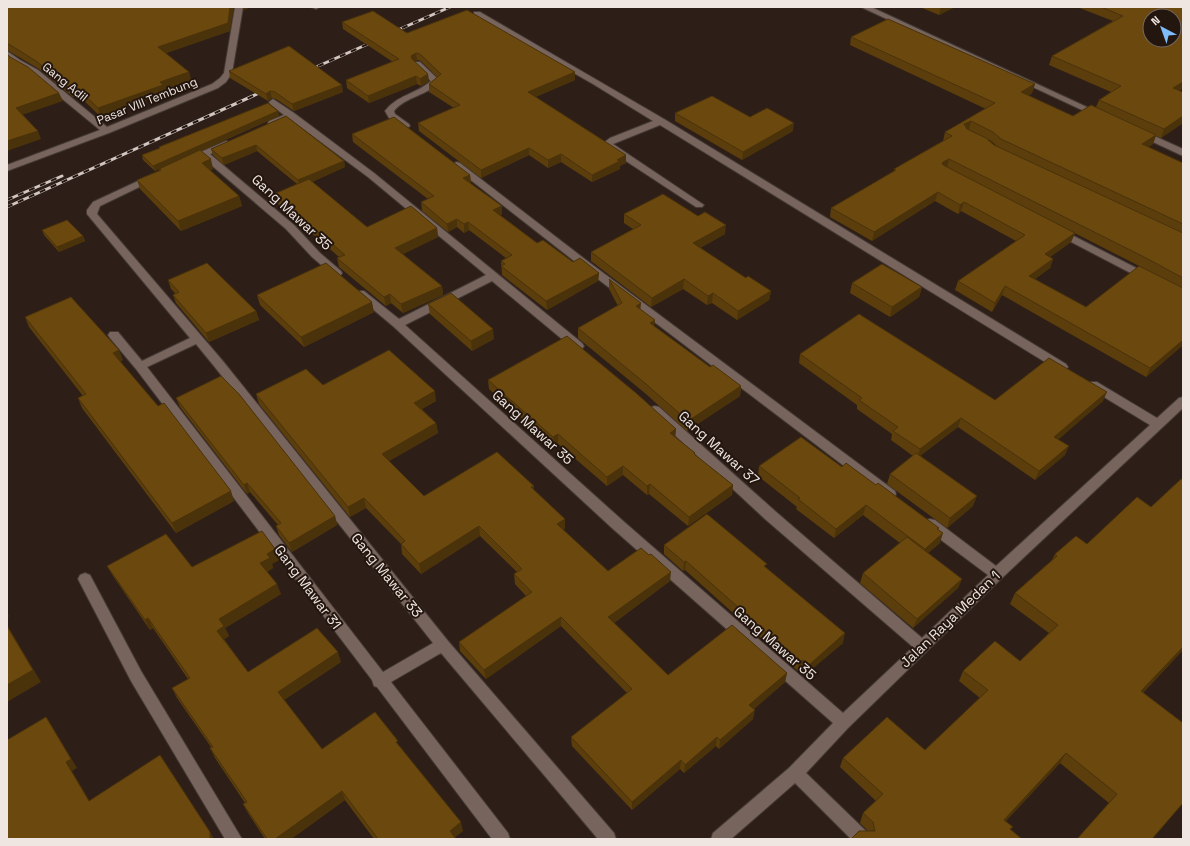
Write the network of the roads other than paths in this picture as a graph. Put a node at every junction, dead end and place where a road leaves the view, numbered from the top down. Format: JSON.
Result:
{"nodes":[{"id":1,"x":239,"y":7,"type":"edge"},
{"id":2,"x":865,"y":7,"type":"edge"},
{"id":3,"x":477,"y":14,"type":"edge"},
{"id":4,"x":7,"y":53,"type":"edge"},
{"id":5,"x":417,"y":64,"type":"edge"},
{"id":6,"x":272,"y":102,"type":"edge"},
{"id":7,"x":291,"y":115,"type":"junction"},
{"id":8,"x":1112,"y":120,"type":"edge"},
{"id":9,"x":660,"y":121,"type":"junction"},
{"id":10,"x":262,"y":128,"type":"edge"},
{"id":11,"x":1133,"y":130,"type":"edge"},
{"id":12,"x":106,"y":131,"type":"junction"},
{"id":13,"x":417,"y":135,"type":"edge"},
{"id":14,"x":233,"y":141,"type":"edge"},
{"id":15,"x":1183,"y":153,"type":"edge"},
{"id":16,"x":204,"y":154,"type":"junction"},
{"id":17,"x":449,"y":159,"type":"edge"},
{"id":18,"x":183,"y":163,"type":"edge"},
{"id":19,"x":7,"y":168,"type":"edge"},
{"id":20,"x":162,"y":173,"type":"edge"},
{"id":21,"x":699,"y":205,"type":"dead end"},
{"id":22,"x":1050,"y":227,"type":"edge"},
{"id":23,"x":493,"y":276,"type":"junction"},
{"id":24,"x":1156,"y":281,"type":"edge"},
{"id":25,"x":398,"y":324,"type":"junction"},
{"id":26,"x":114,"y":335,"type":"dead end"},
{"id":27,"x":197,"y":339,"type":"junction"},
{"id":28,"x":585,"y":352,"type":"edge"},
{"id":29,"x":140,"y":366,"type":"junction"},
{"id":30,"x":1071,"y":372,"type":"edge"},
{"id":31,"x":1084,"y":380,"type":"edge"},
{"id":32,"x":1183,"y":401,"type":"edge"},
{"id":33,"x":646,"y":403,"type":"edge"},
{"id":34,"x":1158,"y":424,"type":"junction"},
{"id":35,"x":896,"y":498,"type":"edge"},
{"id":36,"x":921,"y":517,"type":"edge"},
{"id":37,"x":996,"y":574,"type":"junction"},
{"id":38,"x":85,"y":579,"type":"dead end"},
{"id":39,"x":443,"y":645,"type":"junction"},
{"id":40,"x":922,"y":647,"type":"junction"},
{"id":41,"x":379,"y":681,"type":"junction"},
{"id":42,"x":843,"y":723,"type":"junction"},
{"id":43,"x":795,"y":773,"type":"junction"},
{"id":44,"x":234,"y":839,"type":"edge"},
{"id":45,"x":502,"y":839,"type":"edge"},
{"id":46,"x":608,"y":839,"type":"edge"},
{"id":47,"x":719,"y":839,"type":"edge"},
{"id":48,"x":862,"y":839,"type":"edge"}],
"edges":[{"from":1,"to":12,"type":"street","name":"Pasar VIII Tembung"},
{"from":2,"to":8,"type":"street"},
{"from":3,"to":9,"type":"street"},
{"from":4,"to":12,"type":"street","name":"Gang Adil"},
{"from":5,"to":13,"type":"street"},
{"from":6,"to":7,"type":"street"},
{"from":7,"to":10,"type":"street"},
{"from":7,"to":23,"type":"street"},
{"from":9,"to":21,"type":"street"},
{"from":9,"to":30,"type":"street"},
{"from":11,"to":15,"type":"street"},
{"from":12,"to":19,"type":"street","name":"Pasar VIII Tembung"},
{"from":14,"to":16,"type":"street"},
{"from":16,"to":18,"type":"street"},
{"from":16,"to":25,"type":"street","name":"Gang Mawar 35"},
{"from":17,"to":35,"type":"street"},
{"from":20,"to":27,"type":"street","name":"Gang Mawar 33"},
{"from":22,"to":24,"type":"street"},
{"from":23,"to":25,"type":"street"},
{"from":23,"to":28,"type":"street"},
{"from":25,"to":42,"type":"street","name":"Gang Mawar 35"},
{"from":26,"to":29,"type":"street","name":"Gang Mawar 31"},
{"from":27,"to":29,"type":"street"},
{"from":27,"to":39,"type":"street","name":"Gang Mawar 33"},
{"from":29,"to":41,"type":"street","name":"Gang Mawar 31"},
{"from":31,"to":34,"type":"street"},
{"from":32,"to":34,"type":"street","name":"Jalan Raya Medan 1"},
{"from":33,"to":40,"type":"street","name":"Gang Mawar 37"},
{"from":34,"to":37,"type":"street","name":"Jalan Raya Medan 1"},
{"from":36,"to":37,"type":"street"},
{"from":37,"to":40,"type":"street","name":"Jalan Raya Medan 1"},
{"from":38,"to":44,"type":"street"},
{"from":39,"to":41,"type":"street"},
{"from":39,"to":46,"type":"street","name":"Gang Mawar 33"},
{"from":40,"to":42,"type":"street","name":"Jalan Raya Medan 1"},
{"from":41,"to":45,"type":"street","name":"Gang Mawar 31"},
{"from":42,"to":43,"type":"street","name":"Jalan Raya Medan 1"},
{"from":43,"to":47,"type":"street","name":"Jalan Raya Medan 1"},
{"from":43,"to":48,"type":"street"}]}
